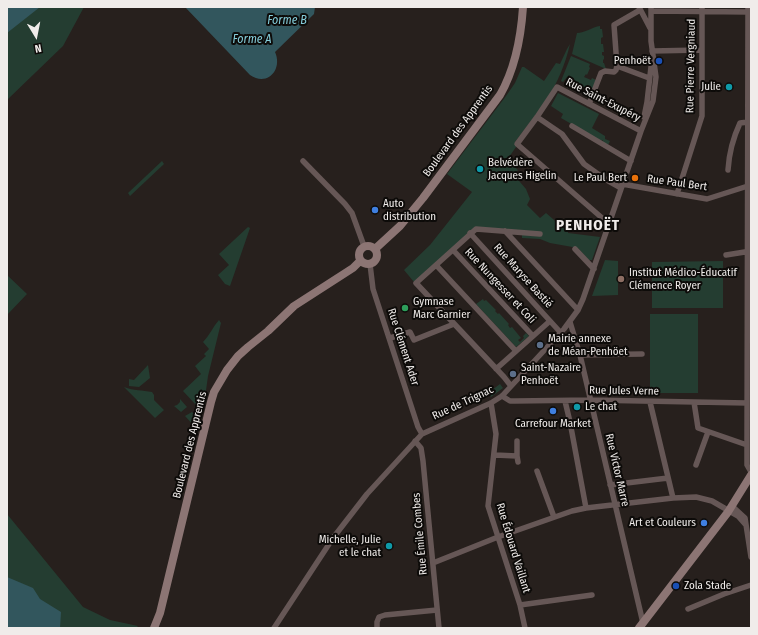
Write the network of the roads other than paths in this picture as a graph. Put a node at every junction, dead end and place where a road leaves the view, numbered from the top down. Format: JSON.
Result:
{"nodes":[{"id":1,"x":524,"y":7,"type":"edge"},
{"id":2,"x":639,"y":9,"type":"edge"},
{"id":3,"x":651,"y":9,"type":"edge"},
{"id":4,"x":702,"y":9,"type":"edge"},
{"id":5,"x":748,"y":10,"type":"edge"},
{"id":6,"x":651,"y":30,"type":"junction"},
{"id":7,"x":701,"y":50,"type":"junction"},
{"id":8,"x":653,"y":53,"type":"junction"},
{"id":9,"x":617,"y":66,"type":"junction"},
{"id":10,"x":649,"y":78,"type":"junction"},
{"id":11,"x":589,"y":104,"type":"junction"},
{"id":12,"x":537,"y":117,"type":"junction"},
{"id":13,"x":748,"y":122,"type":"junction"},
{"id":14,"x":572,"y":126,"type":"dead end"},
{"id":15,"x":641,"y":131,"type":"junction"},
{"id":16,"x":303,"y":161,"type":"dead end"},
{"id":17,"x":631,"y":161,"type":"junction"},
{"id":18,"x":728,"y":170,"type":"dead end"},
{"id":19,"x":622,"y":186,"type":"junction"},
{"id":20,"x":750,"y":186,"type":"edge"},
{"id":21,"x":676,"y":194,"type":"junction"},
{"id":22,"x":609,"y":224,"type":"junction"},
{"id":23,"x":505,"y":231,"type":"junction"},
{"id":24,"x":470,"y":233,"type":"junction"},
{"id":25,"x":540,"y":234,"type":"dead end"},
{"id":26,"x":364,"y":246,"type":"junction"},
{"id":27,"x":375,"y":249,"type":"junction"},
{"id":28,"x":575,"y":249,"type":"dead end"},
{"id":29,"x":453,"y":250,"type":"junction"},
{"id":30,"x":749,"y":251,"type":"edge"},
{"id":31,"x":726,"y":256,"type":"dead end"},
{"id":32,"x":360,"y":261,"type":"junction"},
{"id":33,"x":370,"y":264,"type":"junction"},
{"id":34,"x":436,"y":265,"type":"junction"},
{"id":35,"x":594,"y":269,"type":"junction"},
{"id":36,"x":578,"y":310,"type":"junction"},
{"id":37,"x":550,"y":321,"type":"junction"},
{"id":38,"x":570,"y":322,"type":"junction"},
{"id":39,"x":454,"y":324,"type":"junction"},
{"id":40,"x":561,"y":333,"type":"junction"},
{"id":41,"x":533,"y":336,"type":"junction"},
{"id":42,"x":749,"y":337,"type":"edge"},
{"id":43,"x":390,"y":338,"type":"junction"},
{"id":44,"x":516,"y":351,"type":"junction"},
{"id":45,"x":642,"y":354,"type":"dead end"},
{"id":46,"x":580,"y":355,"type":"junction"},
{"id":47,"x":496,"y":369,"type":"junction"},
{"id":48,"x":511,"y":386,"type":"junction"},
{"id":49,"x":502,"y":396,"type":"junction"},
{"id":50,"x":590,"y":400,"type":"junction"},
{"id":51,"x":565,"y":401,"type":"junction"},
{"id":52,"x":650,"y":402,"type":"junction"},
{"id":53,"x":694,"y":402,"type":"junction"},
{"id":54,"x":491,"y":403,"type":"junction"},
{"id":55,"x":747,"y":403,"type":"junction"},
{"id":56,"x":708,"y":432,"type":"junction"},
{"id":57,"x":422,"y":434,"type":"junction"},
{"id":58,"x":415,"y":441,"type":"junction"},
{"id":59,"x":517,"y":441,"type":"dead end"},
{"id":60,"x":747,"y":445,"type":"junction"},
{"id":61,"x":495,"y":455,"type":"junction"},
{"id":62,"x":749,"y":459,"type":"edge"},
{"id":63,"x":696,"y":465,"type":"dead end"},
{"id":64,"x":537,"y":470,"type":"dead end"},
{"id":65,"x":751,"y":472,"type":"edge"},
{"id":66,"x":751,"y":475,"type":"edge"},
{"id":67,"x":668,"y":478,"type":"junction"},
{"id":68,"x":610,"y":485,"type":"junction"},
{"id":69,"x":748,"y":485,"type":"edge"},
{"id":70,"x":673,"y":498,"type":"junction"},
{"id":71,"x":615,"y":505,"type":"junction"},
{"id":72,"x":586,"y":508,"type":"junction"},
{"id":73,"x":730,"y":509,"type":"junction"},
{"id":74,"x":554,"y":517,"type":"junction"},
{"id":75,"x":498,"y":537,"type":"junction"},
{"id":76,"x":750,"y":539,"type":"edge"},
{"id":77,"x":751,"y":557,"type":"edge"},
{"id":78,"x":433,"y":563,"type":"junction"},
{"id":79,"x":751,"y":585,"type":"edge"},
{"id":80,"x":592,"y":595,"type":"dead end"},
{"id":81,"x":520,"y":605,"type":"junction"},
{"id":82,"x":688,"y":609,"type":"dead end"},
{"id":83,"x":438,"y":610,"type":"junction"},
{"id":84,"x":641,"y":626,"type":"edge"},
{"id":85,"x":156,"y":627,"type":"edge"},
{"id":86,"x":274,"y":628,"type":"edge"},
{"id":87,"x":377,"y":628,"type":"edge"},
{"id":88,"x":439,"y":628,"type":"edge"},
{"id":89,"x":525,"y":628,"type":"edge"}],
"edges":[{"from":1,"to":27,"type":"main road","name":"Boulevard des Apprentis"},
{"from":2,"to":6,"type":"street"},
{"from":2,"to":9,"type":"street"},
{"from":3,"to":4,"type":"street"},
{"from":3,"to":6,"type":"street","name":"Rue de Trignac"},
{"from":4,"to":5,"type":"street"},
{"from":4,"to":7,"type":"street","name":"Rue Pierre Vergniaud"},
{"from":5,"to":13,"type":"street"},
{"from":6,"to":8,"type":"street","name":"Rue de Trignac"},
{"from":7,"to":8,"type":"street"},
{"from":7,"to":21,"type":"street","name":"Rue Pierre Vergniaud"},
{"from":8,"to":10,"type":"street","name":"Rue de Trignac"},
{"from":8,"to":15,"type":"street","name":"Rue de Trignac"},
{"from":9,"to":10,"type":"street"},
{"from":9,"to":11,"type":"street"},
{"from":10,"to":15,"type":"street","name":"Rue de Trignac"},
{"from":11,"to":12,"type":"street","name":"Rue Saint-Exupéry"},
{"from":11,"to":15,"type":"street","name":"Rue Saint-Exupéry"},
{"from":12,"to":19,"type":"street","name":"Rue Paul Bert"},
{"from":12,"to":22,"type":"street"},
{"from":13,"to":18,"type":"street"},
{"from":13,"to":20,"type":"street"},
{"from":14,"to":17,"type":"street"},
{"from":15,"to":17,"type":"street","name":"Rue de Trignac"},
{"from":16,"to":26,"type":"street"},
{"from":17,"to":19,"type":"street","name":"Rue de Trignac"},
{"from":19,"to":21,"type":"street","name":"Rue Paul Bert"},
{"from":19,"to":22,"type":"street","name":"Rue de Trignac"},
{"from":20,"to":21,"type":"street","name":"Rue Paul Bert"},
{"from":20,"to":30,"type":"street"},
{"from":22,"to":35,"type":"street","name":"Rue de Trignac"},
{"from":23,"to":24,"type":"street"},
{"from":23,"to":25,"type":"street"},
{"from":23,"to":36,"type":"street"},
{"from":24,"to":29,"type":"street"},
{"from":24,"to":37,"type":"street","name":"Rue Maryse Bastié"},
{"from":26,"to":27,"type":"main road"},
{"from":26,"to":32,"type":"main road"},
{"from":27,"to":33,"type":"main road"},
{"from":28,"to":35,"type":"street"},
{"from":29,"to":34,"type":"street"},
{"from":29,"to":41,"type":"street","name":"Rue Nungesser et Coli"},
{"from":30,"to":31,"type":"street"},
{"from":30,"to":42,"type":"street"},
{"from":32,"to":33,"type":"main road"},
{"from":32,"to":85,"type":"main road","name":"Boulevard des Apprentis"},
{"from":33,"to":43,"type":"street","name":"Rue Clément Ader"},
{"from":34,"to":39,"type":"street"},
{"from":34,"to":44,"type":"street"},
{"from":35,"to":36,"type":"street","name":"Rue de Trignac"},
{"from":36,"to":38,"type":"street","name":"Rue de Trignac"},
{"from":37,"to":40,"type":"street","name":"Rue Maryse Bastié"},
{"from":37,"to":41,"type":"street"},
{"from":38,"to":40,"type":"street","name":"Rue de Trignac"},
{"from":38,"to":46,"type":"street","name":"Rue Victor Marre"},
{"from":39,"to":43,"type":"street"},
{"from":39,"to":47,"type":"street"},
{"from":40,"to":48,"type":"street","name":"Rue de Trignac"},
{"from":41,"to":44,"type":"street"},
{"from":42,"to":55,"type":"street"},
{"from":43,"to":57,"type":"street","name":"Rue Clément Ader"},
{"from":44,"to":47,"type":"street"},
{"from":45,"to":46,"type":"street"},
{"from":46,"to":50,"type":"street","name":"Rue Victor Marre"},
{"from":47,"to":48,"type":"street"},
{"from":48,"to":49,"type":"street","name":"Rue de Trignac"},
{"from":49,"to":51,"type":"street","name":"Rue Jules Verne"},
{"from":49,"to":54,"type":"street","name":"Rue de Trignac"},
{"from":50,"to":51,"type":"street","name":"Rue Jules Verne"},
{"from":50,"to":52,"type":"street","name":"Rue Jules Verne"},
{"from":50,"to":68,"type":"street","name":"Rue Victor Marre"},
{"from":51,"to":72,"type":"street"},
{"from":52,"to":53,"type":"street","name":"Rue Jules Verne"},
{"from":52,"to":67,"type":"street"},
{"from":53,"to":55,"type":"street","name":"Rue Jules Verne"},
{"from":53,"to":56,"type":"street"},
{"from":54,"to":57,"type":"street","name":"Rue de Trignac"},
{"from":54,"to":61,"type":"street","name":"Rue Édouard Vaillant"},
{"from":55,"to":60,"type":"street"},
{"from":56,"to":60,"type":"street"},
{"from":56,"to":63,"type":"street"},
{"from":57,"to":58,"type":"street","name":"Rue de Trignac"},
{"from":58,"to":78,"type":"street","name":"Rue Émile Combes"},
{"from":58,"to":86,"type":"street","name":"Rue de Trignac"},
{"from":59,"to":61,"type":"street"},
{"from":60,"to":62,"type":"street"},
{"from":61,"to":75,"type":"street","name":"Rue Édouard Vaillant"},
{"from":62,"to":65,"type":"street"},
{"from":64,"to":74,"type":"street"},
{"from":66,"to":69,"type":"main road"},
{"from":67,"to":68,"type":"street"},
{"from":67,"to":70,"type":"street"},
{"from":68,"to":71,"type":"street","name":"Rue Victor Marre"},
{"from":69,"to":73,"type":"main road"},
{"from":70,"to":71,"type":"street"},
{"from":70,"to":73,"type":"street"},
{"from":71,"to":72,"type":"street"},
{"from":71,"to":84,"type":"street","name":"Rue Victor Marre"},
{"from":72,"to":74,"type":"street"},
{"from":73,"to":76,"type":"street"},
{"from":73,"to":84,"type":"main road"},
{"from":74,"to":75,"type":"street"},
{"from":75,"to":78,"type":"street"},
{"from":75,"to":81,"type":"street","name":"Rue Édouard Vaillant"},
{"from":76,"to":77,"type":"street"},
{"from":78,"to":83,"type":"street","name":"Rue Émile Combes"},
{"from":79,"to":82,"type":"street"},
{"from":80,"to":81,"type":"street"},
{"from":81,"to":89,"type":"street","name":"Rue Édouard Vaillant"},
{"from":83,"to":87,"type":"street"},
{"from":83,"to":88,"type":"street","name":"Rue Émile Combes"}]}
